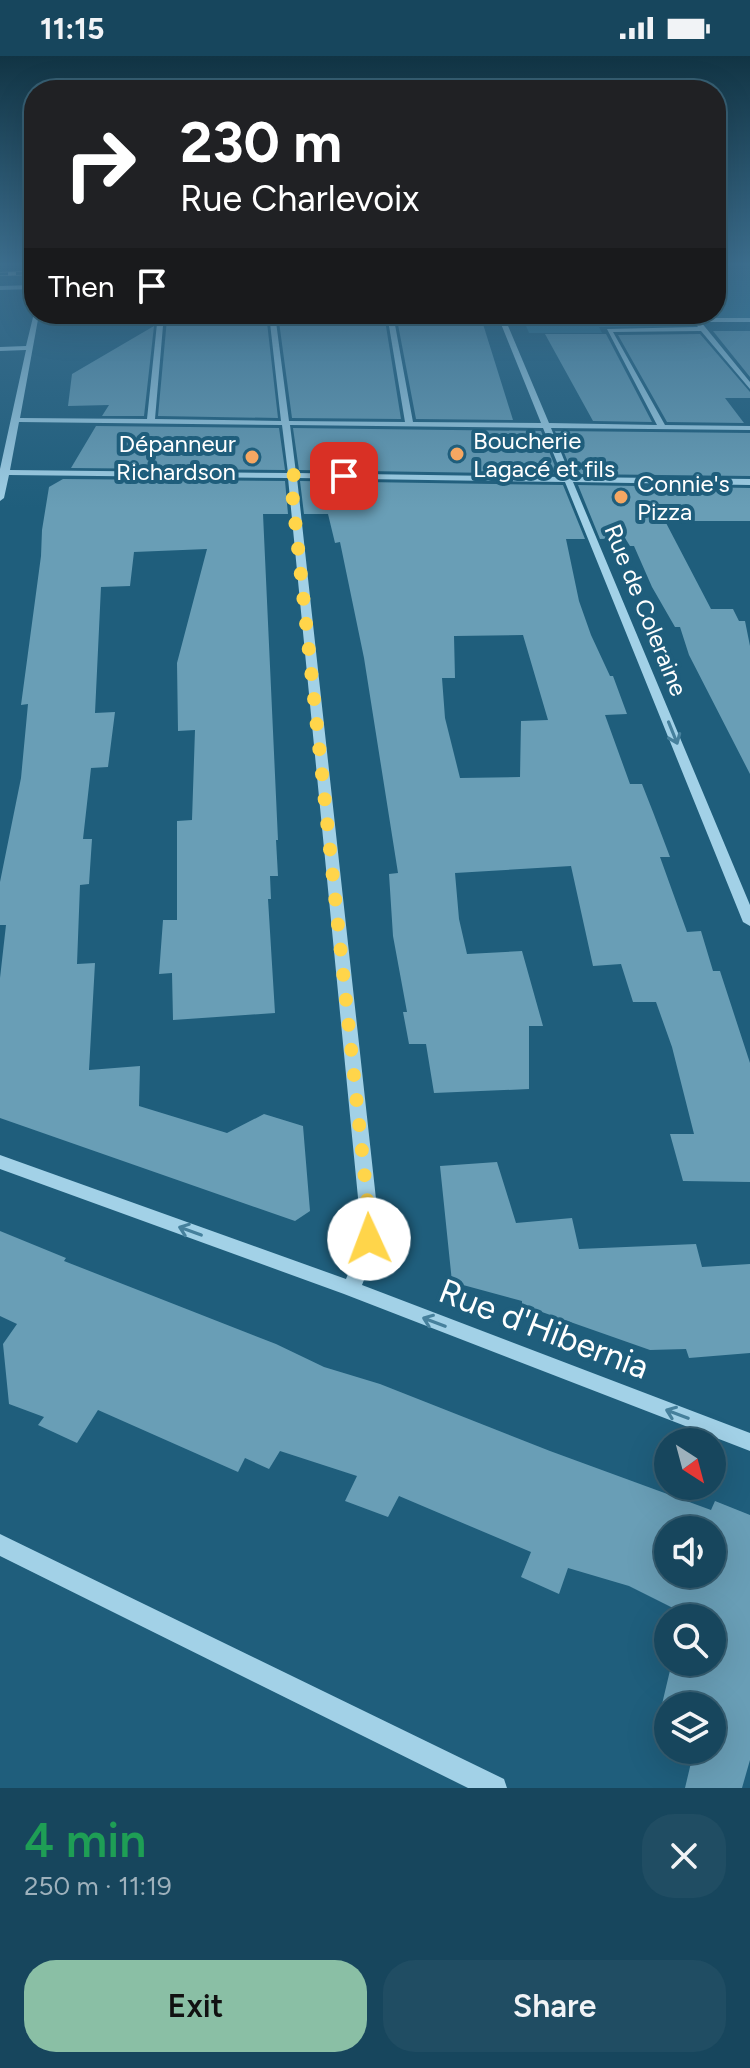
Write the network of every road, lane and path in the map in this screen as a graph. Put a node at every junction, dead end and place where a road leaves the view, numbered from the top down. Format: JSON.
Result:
{"nodes":[{"id":1,"x":158,"y":347,"type":"edge"},
{"id":2,"x":276,"y":347,"type":"edge"},
{"id":3,"x":396,"y":347,"type":"edge"},
{"id":4,"x":514,"y":347,"type":"edge"},
{"id":5,"x":618,"y":347,"type":"edge"},
{"id":6,"x":718,"y":347,"type":"edge"},
{"id":7,"x":29,"y":348,"type":"joint"},
{"id":8,"x":0,"y":349,"type":"edge"},
{"id":9,"x":750,"y":387,"type":"edge"},
{"id":10,"x":15,"y":420,"type":"junction"},
{"id":11,"x":151,"y":420,"type":"junction"},
{"id":12,"x":285,"y":422,"type":"junction"},
{"id":13,"x":409,"y":424,"type":"junction"},
{"id":14,"x":548,"y":425,"type":"junction"},
{"id":15,"x":662,"y":427,"type":"junction"},
{"id":16,"x":750,"y":428,"type":"edge"},
{"id":17,"x":2,"y":472,"type":"edge"},
{"id":18,"x":292,"y":475,"type":"junction"},
{"id":19,"x":569,"y":480,"type":"junction"},
{"id":20,"x":750,"y":482,"type":"edge"},
{"id":21,"x":0,"y":498,"type":"edge"},
{"id":22,"x":750,"y":922,"type":"edge"},
{"id":23,"x":0,"y":1162,"type":"edge"},
{"id":24,"x":351,"y":1289,"type":"junction"},
{"id":25,"x":750,"y":1442,"type":"edge"},
{"id":26,"x":0,"y":1545,"type":"edge"},
{"id":27,"x":495,"y":1788,"type":"edge"}],
"edges":[{"from":1,"to":11,"type":"street"},
{"from":2,"to":12,"type":"street"},
{"from":3,"to":13,"type":"street"},
{"from":4,"to":14,"type":"street","name":"Rue de Coleraine"},
{"from":5,"to":15,"type":"street"},
{"from":6,"to":9,"type":"street"},
{"from":7,"to":8,"type":"street"},
{"from":7,"to":10,"type":"street"},
{"from":10,"to":11,"type":"street"},
{"from":10,"to":17,"type":"street"},
{"from":11,"to":12,"type":"street"},
{"from":12,"to":13,"type":"street"},
{"from":12,"to":18,"type":"street"},
{"from":13,"to":14,"type":"street"},
{"from":14,"to":15,"type":"street"},
{"from":14,"to":19,"type":"street","name":"Rue de Coleraine"},
{"from":15,"to":16,"type":"street"},
{"from":17,"to":18,"type":"street"},
{"from":17,"to":21,"type":"street"},
{"from":18,"to":19,"type":"street"},
{"from":18,"to":24,"type":"street"},
{"from":19,"to":20,"type":"street"},
{"from":19,"to":22,"type":"street","name":"Rue de Coleraine","one_way":true},
{"from":24,"to":23,"type":"street","name":"Rue d'Hibernia","one_way":true},
{"from":25,"to":24,"type":"street","name":"Rue d'Hibernia","one_way":true},
{"from":26,"to":27,"type":"street"}]}
